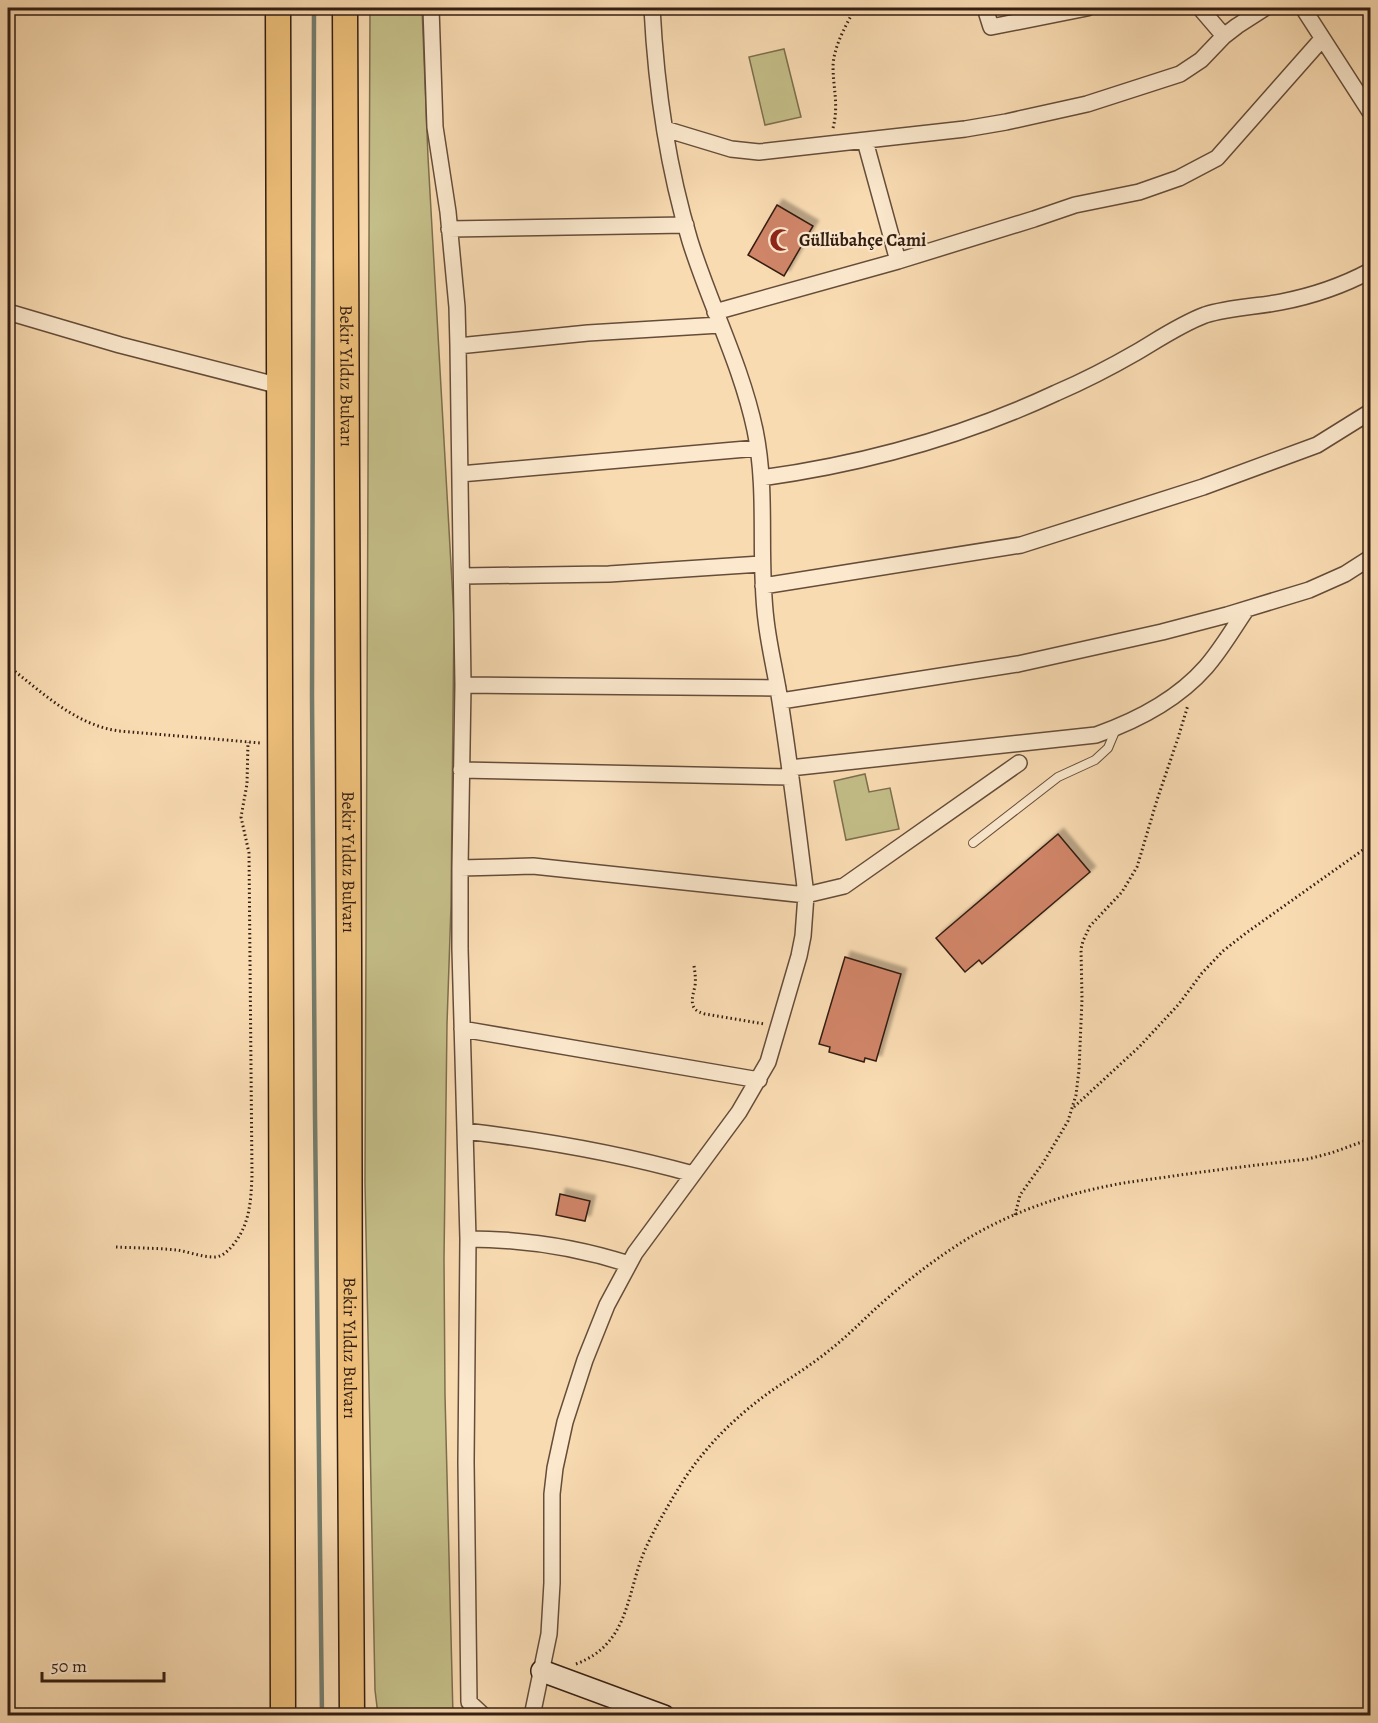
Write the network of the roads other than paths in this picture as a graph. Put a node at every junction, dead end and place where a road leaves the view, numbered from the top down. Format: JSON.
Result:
{"nodes":[{"id":1,"x":278,"y":8,"type":"edge"},
{"id":2,"x":345,"y":8,"type":"edge"},
{"id":3,"x":431,"y":8,"type":"edge"},
{"id":4,"x":652,"y":8,"type":"edge"},
{"id":5,"x":985,"y":8,"type":"edge"},
{"id":6,"x":1088,"y":8,"type":"edge"},
{"id":7,"x":1200,"y":8,"type":"edge"},
{"id":8,"x":1265,"y":8,"type":"edge"},
{"id":9,"x":1303,"y":8,"type":"edge"},
{"id":10,"x":1224,"y":36,"type":"junction"},
{"id":11,"x":1322,"y":39,"type":"junction"},
{"id":12,"x":1371,"y":112,"type":"edge"},
{"id":13,"x":665,"y":129,"type":"junction"},
{"id":14,"x":865,"y":141,"type":"junction"},
{"id":15,"x":686,"y":225,"type":"junction"},
{"id":16,"x":449,"y":229,"type":"junction"},
{"id":17,"x":898,"y":261,"type":"junction"},
{"id":18,"x":1371,"y":271,"type":"edge"},
{"id":19,"x":8,"y":312,"type":"edge"},
{"id":20,"x":718,"y":318,"type":"junction"},
{"id":21,"x":458,"y":346,"type":"junction"},
{"id":22,"x":280,"y":387,"type":"junction"},
{"id":23,"x":1371,"y":412,"type":"edge"},
{"id":24,"x":758,"y":448,"type":"junction"},
{"id":25,"x":460,"y":474,"type":"junction"},
{"id":26,"x":761,"y":478,"type":"junction"},
{"id":27,"x":1371,"y":558,"type":"edge"},
{"id":28,"x":761,"y":564,"type":"junction"},
{"id":29,"x":463,"y":576,"type":"junction"},
{"id":30,"x":763,"y":586,"type":"junction"},
{"id":31,"x":1246,"y":610,"type":"junction"},
{"id":32,"x":463,"y":685,"type":"junction"},
{"id":33,"x":779,"y":695,"type":"junction"},
{"id":34,"x":1116,"y":728,"type":"junction"},
{"id":35,"x":1019,"y":763,"type":"dead end"},
{"id":36,"x":461,"y":770,"type":"junction"},
{"id":37,"x":790,"y":772,"type":"junction"},
{"id":38,"x":973,"y":843,"type":"dead end"},
{"id":39,"x":460,"y":868,"type":"junction"},
{"id":40,"x":806,"y":895,"type":"junction"},
{"id":41,"x":462,"y":1029,"type":"junction"},
{"id":42,"x":759,"y":1080,"type":"junction"},
{"id":43,"x":465,"y":1131,"type":"junction"},
{"id":44,"x":693,"y":1174,"type":"junction"},
{"id":45,"x":468,"y":1239,"type":"junction"},
{"id":46,"x":629,"y":1264,"type":"junction"},
{"id":47,"x":542,"y":1671,"type":"junction"},
{"id":48,"x":283,"y":1716,"type":"edge"},
{"id":49,"x":352,"y":1716,"type":"edge"},
{"id":50,"x":484,"y":1716,"type":"edge"},
{"id":51,"x":532,"y":1716,"type":"edge"},
{"id":52,"x":664,"y":1716,"type":"edge"}],
"edges":[{"from":1,"to":22,"type":"main road"},
{"from":2,"to":49,"type":"main road","name":"Bekir Yıldız Bulvarı"},
{"from":3,"to":16,"type":"street"},
{"from":4,"to":13,"type":"street"},
{"from":5,"to":6,"type":"street"},
{"from":7,"to":10,"type":"street"},
{"from":8,"to":10,"type":"street"},
{"from":9,"to":11,"type":"street"},
{"from":10,"to":14,"type":"street"},
{"from":11,"to":12,"type":"street"},
{"from":11,"to":17,"type":"street"},
{"from":13,"to":14,"type":"street"},
{"from":13,"to":15,"type":"street"},
{"from":14,"to":17,"type":"street"},
{"from":15,"to":16,"type":"street"},
{"from":15,"to":20,"type":"street"},
{"from":16,"to":21,"type":"street"},
{"from":17,"to":20,"type":"street"},
{"from":18,"to":26,"type":"street"},
{"from":19,"to":22,"type":"street"},
{"from":20,"to":21,"type":"street"},
{"from":20,"to":24,"type":"street"},
{"from":21,"to":25,"type":"street"},
{"from":22,"to":48,"type":"main road"},
{"from":23,"to":30,"type":"street"},
{"from":24,"to":25,"type":"street"},
{"from":24,"to":26,"type":"street"},
{"from":25,"to":29,"type":"street"},
{"from":26,"to":28,"type":"street"},
{"from":27,"to":31,"type":"street"},
{"from":28,"to":29,"type":"street"},
{"from":28,"to":30,"type":"street"},
{"from":29,"to":32,"type":"street"},
{"from":30,"to":33,"type":"street"},
{"from":31,"to":33,"type":"street"},
{"from":31,"to":34,"type":"street"},
{"from":32,"to":33,"type":"street"},
{"from":32,"to":36,"type":"street"},
{"from":33,"to":37,"type":"street"},
{"from":34,"to":37,"type":"street"},
{"from":34,"to":38,"type":"lane"},
{"from":35,"to":40,"type":"street"},
{"from":36,"to":37,"type":"street"},
{"from":36,"to":39,"type":"street"},
{"from":37,"to":40,"type":"street"},
{"from":39,"to":40,"type":"street"},
{"from":39,"to":41,"type":"street"},
{"from":40,"to":42,"type":"street"},
{"from":41,"to":42,"type":"street"},
{"from":41,"to":43,"type":"street"},
{"from":42,"to":44,"type":"street"},
{"from":43,"to":44,"type":"street"},
{"from":43,"to":45,"type":"street"},
{"from":44,"to":46,"type":"street"},
{"from":45,"to":46,"type":"street"},
{"from":45,"to":50,"type":"street"},
{"from":46,"to":47,"type":"street"},
{"from":47,"to":51,"type":"street"},
{"from":47,"to":52,"type":"street"}]}
